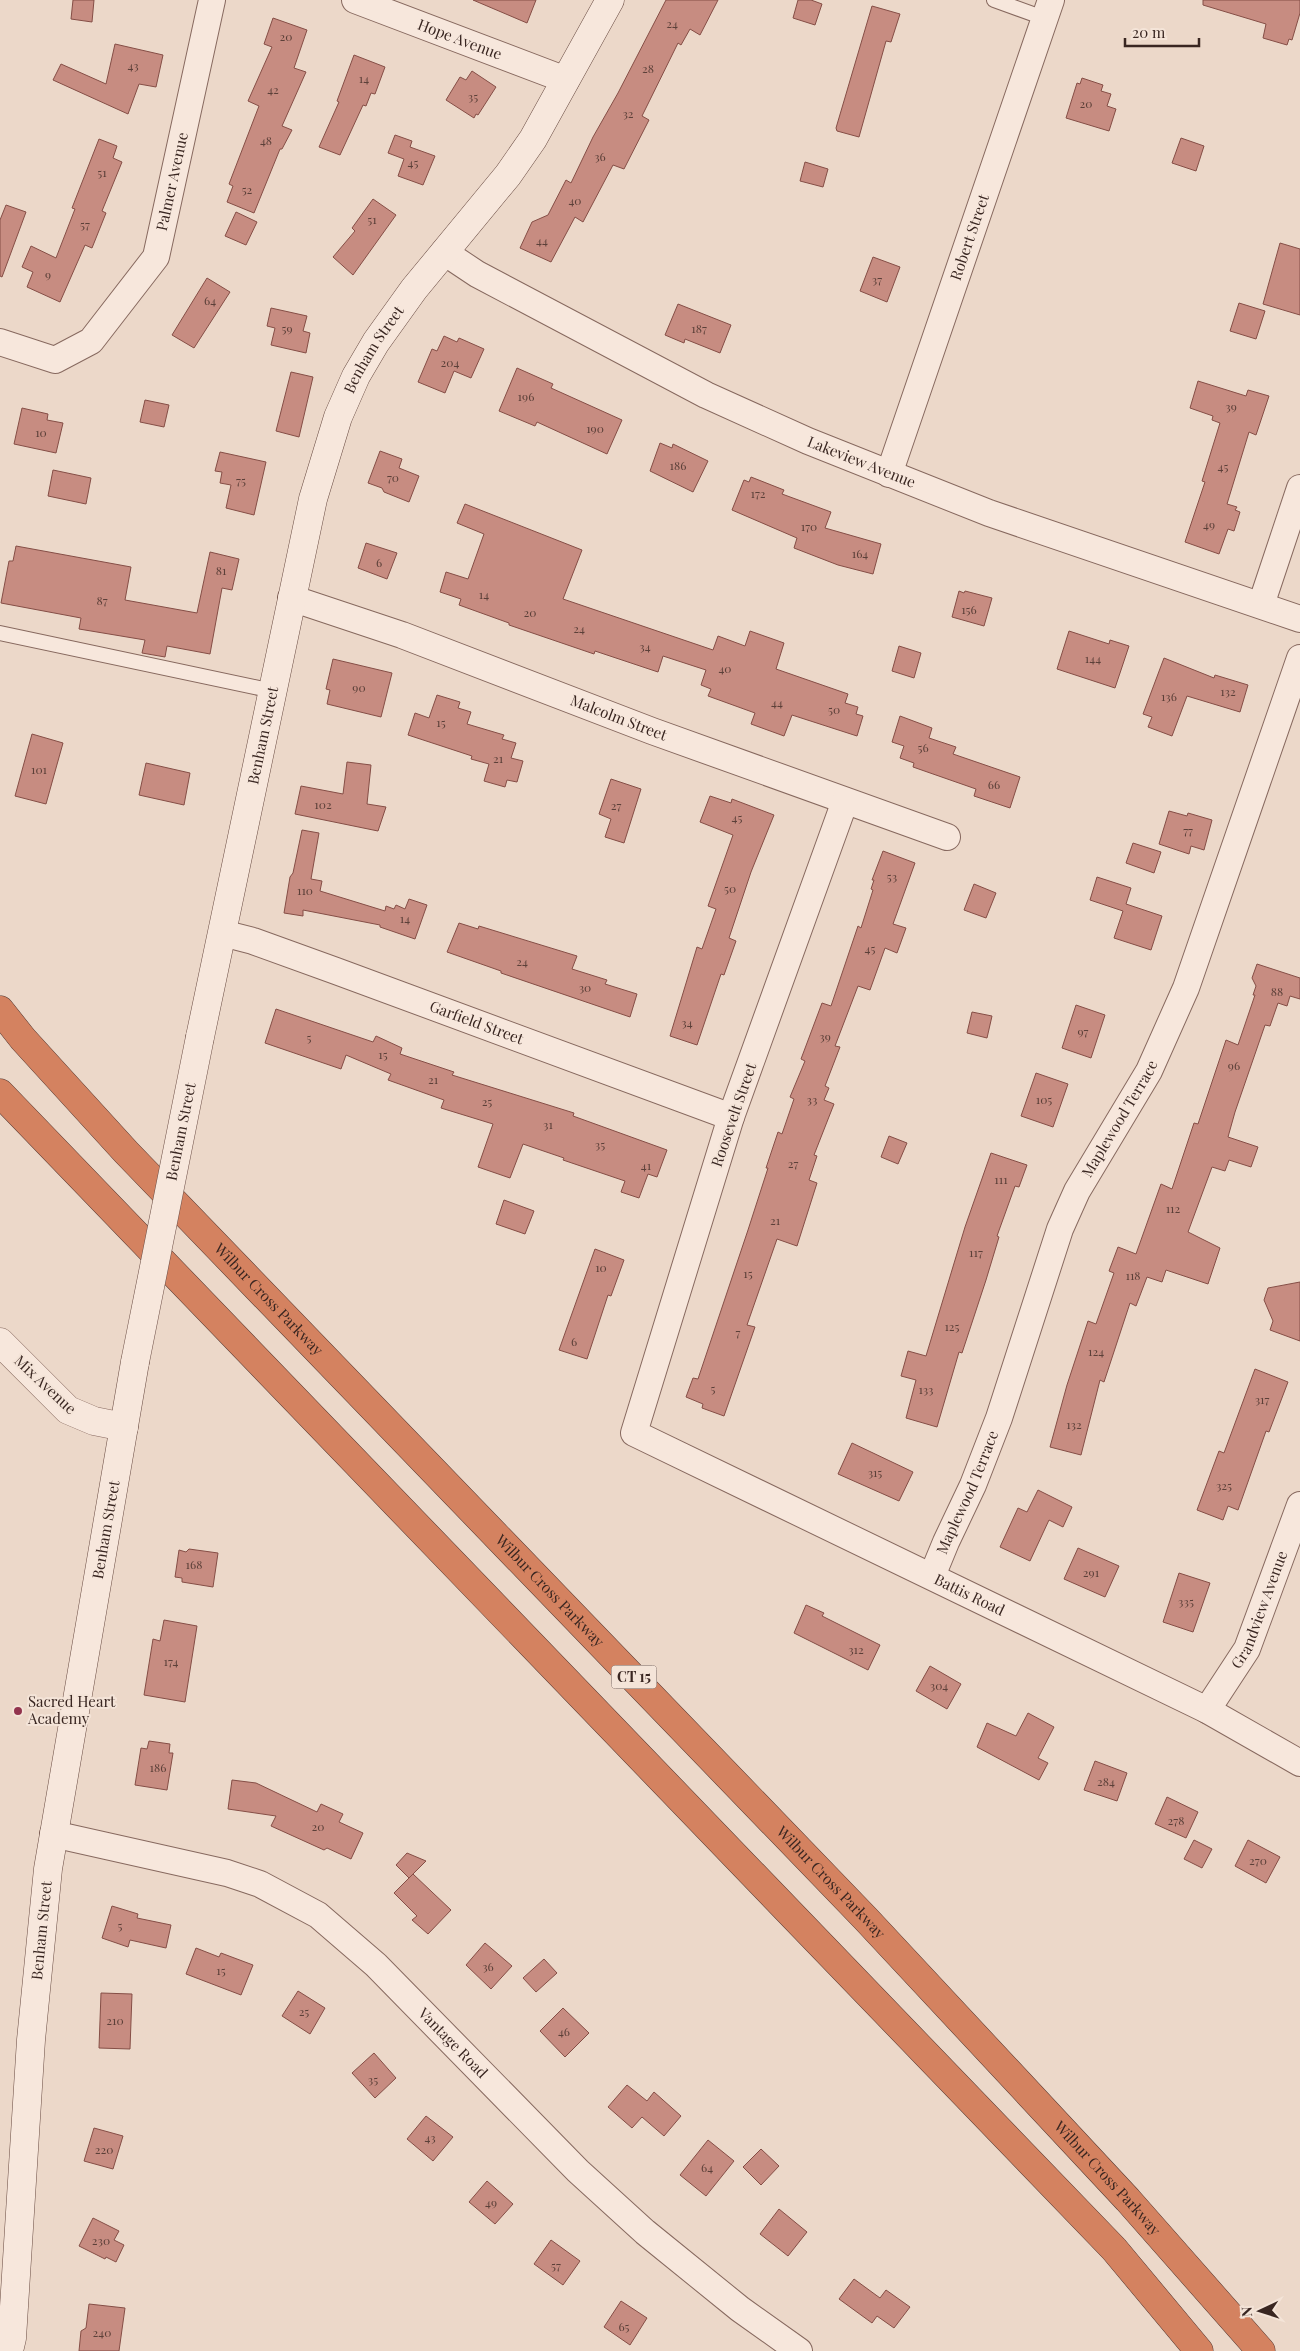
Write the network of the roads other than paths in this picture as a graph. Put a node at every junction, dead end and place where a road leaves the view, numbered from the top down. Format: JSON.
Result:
{"nodes":[{"id":1,"x":212,"y":0,"type":"edge"},
{"id":2,"x":355,"y":0,"type":"edge"},
{"id":3,"x":610,"y":0,"type":"edge"},
{"id":4,"x":994,"y":0,"type":"edge"},
{"id":5,"x":1047,"y":9,"type":"edge"},
{"id":6,"x":566,"y":80,"type":"junction"},
{"id":7,"x":444,"y":252,"type":"junction"},
{"id":8,"x":0,"y":342,"type":"edge"},
{"id":9,"x":889,"y":474,"type":"junction"},
{"id":10,"x":1300,"y":488,"type":"edge"},
{"id":11,"x":291,"y":598,"type":"junction"},
{"id":12,"x":1260,"y":605,"type":"junction"},
{"id":13,"x":1300,"y":619,"type":"edge"},
{"id":14,"x":0,"y":633,"type":"edge"},
{"id":15,"x":1300,"y":658,"type":"edge"},
{"id":16,"x":272,"y":691,"type":"junction"},
{"id":17,"x":845,"y":801,"type":"junction"},
{"id":18,"x":947,"y":837,"type":"dead end"},
{"id":19,"x":222,"y":933,"type":"junction"},
{"id":20,"x":0,"y":1010,"type":"edge"},
{"id":21,"x":0,"y":1093,"type":"edge"},
{"id":22,"x":731,"y":1117,"type":"junction"},
{"id":23,"x":0,"y":1342,"type":"edge"},
{"id":24,"x":124,"y":1427,"type":"junction"},
{"id":25,"x":634,"y":1433,"type":"joint"},
{"id":26,"x":1300,"y":1505,"type":"edge"},
{"id":27,"x":1292,"y":1554,"type":"edge"},
{"id":28,"x":932,"y":1576,"type":"junction"},
{"id":29,"x":1208,"y":1710,"type":"junction"},
{"id":30,"x":1300,"y":1763,"type":"edge"},
{"id":31,"x":54,"y":1834,"type":"junction"},
{"id":32,"x":9,"y":2351,"type":"edge"},
{"id":33,"x":798,"y":2351,"type":"edge"},
{"id":34,"x":1199,"y":2351,"type":"edge"},
{"id":35,"x":1261,"y":2351,"type":"edge"}],
"edges":[{"from":1,"to":8,"type":"street","name":"Palmer Avenue"},
{"from":2,"to":6,"type":"street","name":"Hope Avenue"},
{"from":3,"to":6,"type":"main road","name":"Benham Street"},
{"from":4,"to":5,"type":"lane"},
{"from":5,"to":9,"type":"street","name":"Robert Street"},
{"from":6,"to":7,"type":"main road","name":"Benham Street"},
{"from":7,"to":9,"type":"street","name":"Lakeview Avenue"},
{"from":7,"to":11,"type":"main road","name":"Benham Street"},
{"from":9,"to":12,"type":"street","name":"Lakeview Avenue"},
{"from":10,"to":12,"type":"street"},
{"from":11,"to":16,"type":"main road","name":"Benham Street"},
{"from":11,"to":17,"type":"street","name":"Malcolm Street"},
{"from":12,"to":13,"type":"street","name":"Lakeview Avenue"},
{"from":14,"to":16,"type":"lane"},
{"from":15,"to":28,"type":"street","name":"Maplewood Terrace"},
{"from":16,"to":19,"type":"main road","name":"Benham Street"},
{"from":17,"to":18,"type":"street","name":"Malcolm Street"},
{"from":17,"to":22,"type":"street","name":"Roosevelt Street"},
{"from":19,"to":22,"type":"street","name":"Garfield Street"},
{"from":19,"to":24,"type":"main road","name":"Benham Street","bridge":true},
{"from":20,"to":35,"type":"highway","name":"Wilbur Cross Parkway","number":"CT 15"},
{"from":21,"to":34,"type":"highway"},
{"from":22,"to":25,"type":"street","name":"Roosevelt Street"},
{"from":23,"to":24,"type":"main road","name":"Mix Avenue"},
{"from":24,"to":31,"type":"main road","name":"Benham Street"},
{"from":25,"to":28,"type":"street","name":"Battis Road"},
{"from":26,"to":27,"type":"street","name":"Grandview Avenue"},
{"from":27,"to":29,"type":"street","name":"Grandview Avenue"},
{"from":28,"to":29,"type":"street","name":"Battis Road"},
{"from":29,"to":30,"type":"street","name":"Battis Road"},
{"from":31,"to":32,"type":"main road","name":"Benham Street"},
{"from":31,"to":33,"type":"street","name":"Vantage Road"}]}
